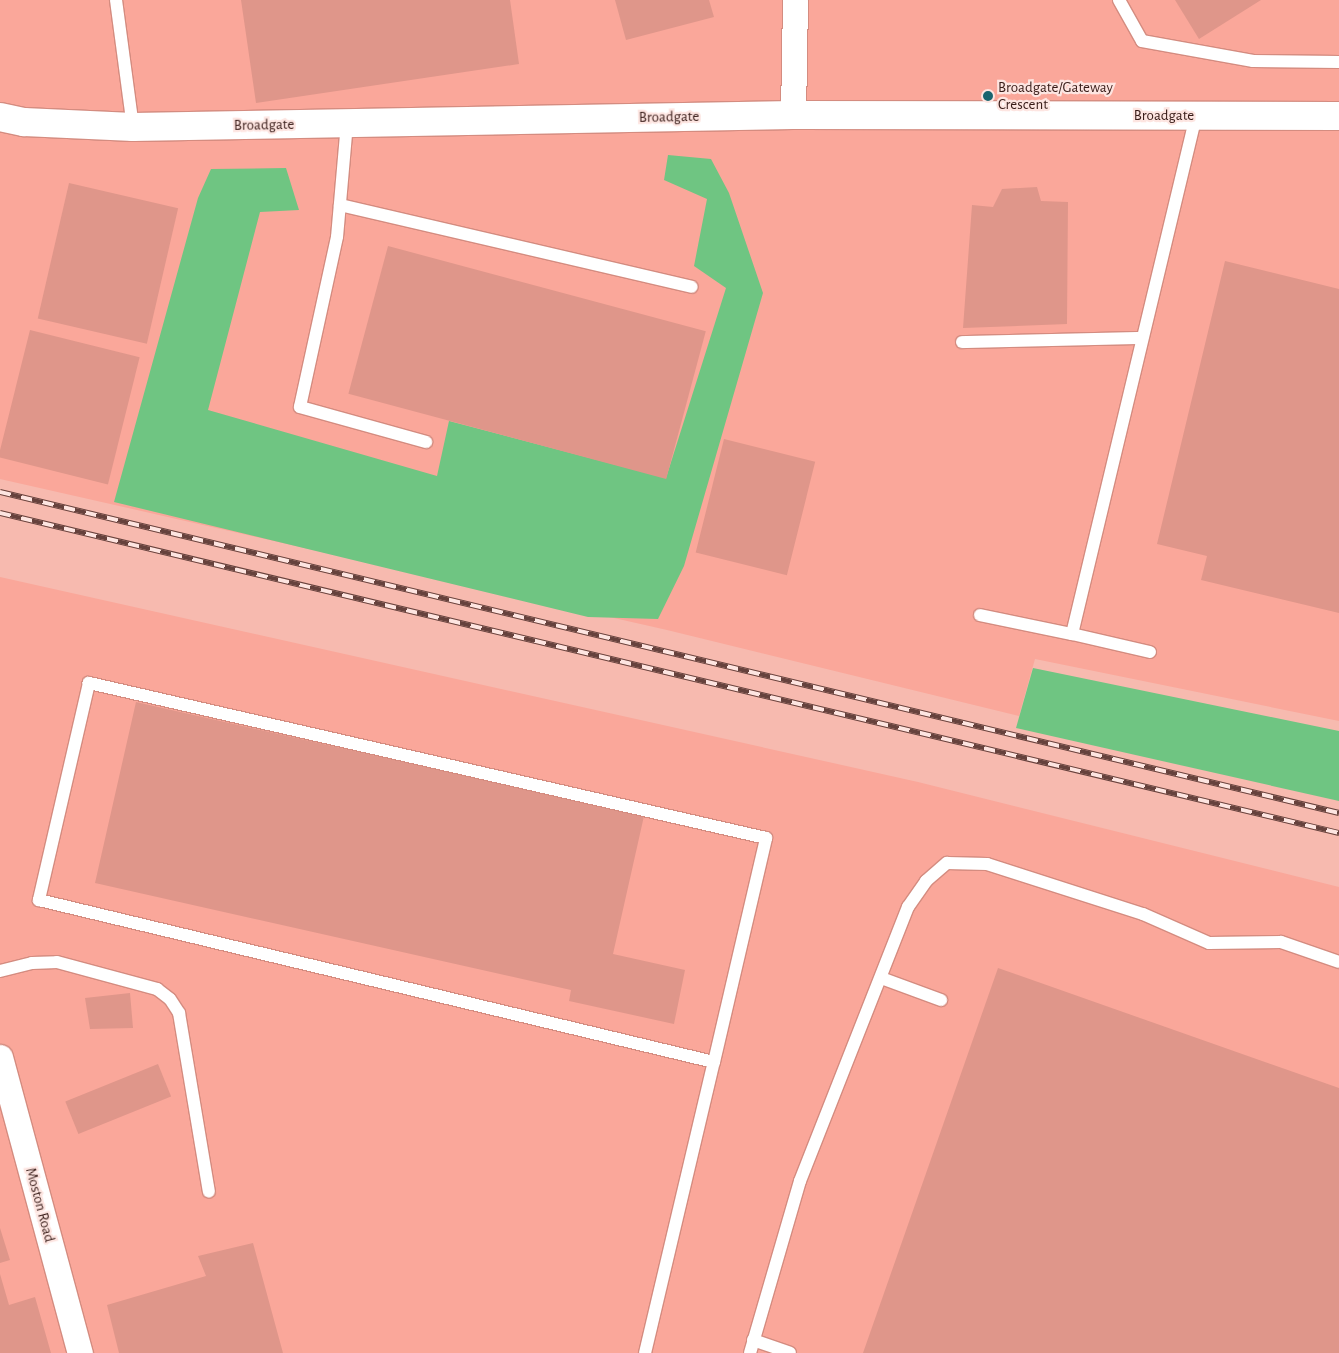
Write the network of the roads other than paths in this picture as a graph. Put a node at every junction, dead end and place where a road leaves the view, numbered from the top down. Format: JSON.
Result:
{"nodes":[{"id":1,"x":116,"y":0,"type":"edge"},
{"id":2,"x":795,"y":0,"type":"edge"},
{"id":3,"x":1119,"y":0,"type":"edge"},
{"id":4,"x":1339,"y":62,"type":"edge"},
{"id":5,"x":793,"y":115,"type":"junction"},
{"id":6,"x":1196,"y":116,"type":"junction"},
{"id":7,"x":1339,"y":116,"type":"edge"},
{"id":8,"x":0,"y":117,"type":"edge"},
{"id":9,"x":347,"y":123,"type":"junction"},
{"id":10,"x":133,"y":127,"type":"junction"},
{"id":11,"x":340,"y":205,"type":"junction"},
{"id":12,"x":692,"y":287,"type":"dead end"},
{"id":13,"x":1142,"y":338,"type":"junction"},
{"id":14,"x":962,"y":342,"type":"dead end"},
{"id":15,"x":426,"y":442,"type":"dead end"},
{"id":16,"x":980,"y":615,"type":"dead end"},
{"id":17,"x":1072,"y":634,"type":"junction"},
{"id":18,"x":1150,"y":652,"type":"dead end"},
{"id":19,"x":1339,"y":962,"type":"edge"},
{"id":20,"x":0,"y":971,"type":"edge"},
{"id":21,"x":880,"y":978,"type":"junction"},
{"id":22,"x":941,"y":1000,"type":"dead end"},
{"id":23,"x":0,"y":1057,"type":"edge"},
{"id":24,"x":714,"y":1062,"type":"junction"},
{"id":25,"x":209,"y":1192,"type":"dead end"},
{"id":26,"x":753,"y":1340,"type":"junction"},
{"id":27,"x":80,"y":1353,"type":"edge"},
{"id":28,"x":645,"y":1353,"type":"edge"},
{"id":29,"x":750,"y":1353,"type":"edge"},
{"id":30,"x":790,"y":1353,"type":"edge"}],
"edges":[{"from":1,"to":10,"type":"lane"},
{"from":2,"to":5,"type":"street"},
{"from":3,"to":4,"type":"lane"},
{"from":5,"to":6,"type":"street","name":"Broadgate"},
{"from":5,"to":9,"type":"street","name":"Broadgate"},
{"from":6,"to":7,"type":"street","name":"Broadgate"},
{"from":6,"to":13,"type":"lane"},
{"from":8,"to":10,"type":"street","name":"Broadgate"},
{"from":9,"to":10,"type":"street","name":"Broadgate"},
{"from":9,"to":11,"type":"lane"},
{"from":11,"to":12,"type":"lane"},
{"from":11,"to":15,"type":"lane"},
{"from":13,"to":14,"type":"lane"},
{"from":13,"to":17,"type":"lane"},
{"from":16,"to":17,"type":"lane"},
{"from":17,"to":18,"type":"lane"},
{"from":19,"to":21,"type":"lane"},
{"from":20,"to":25,"type":"lane"},
{"from":21,"to":22,"type":"lane"},
{"from":21,"to":26,"type":"lane"},
{"from":23,"to":27,"type":"street","name":"Moston Road"},
{"from":24,"to":24,"type":"lane"},
{"from":24,"to":28,"type":"lane"},
{"from":26,"to":29,"type":"lane"},
{"from":26,"to":30,"type":"lane"}]}
